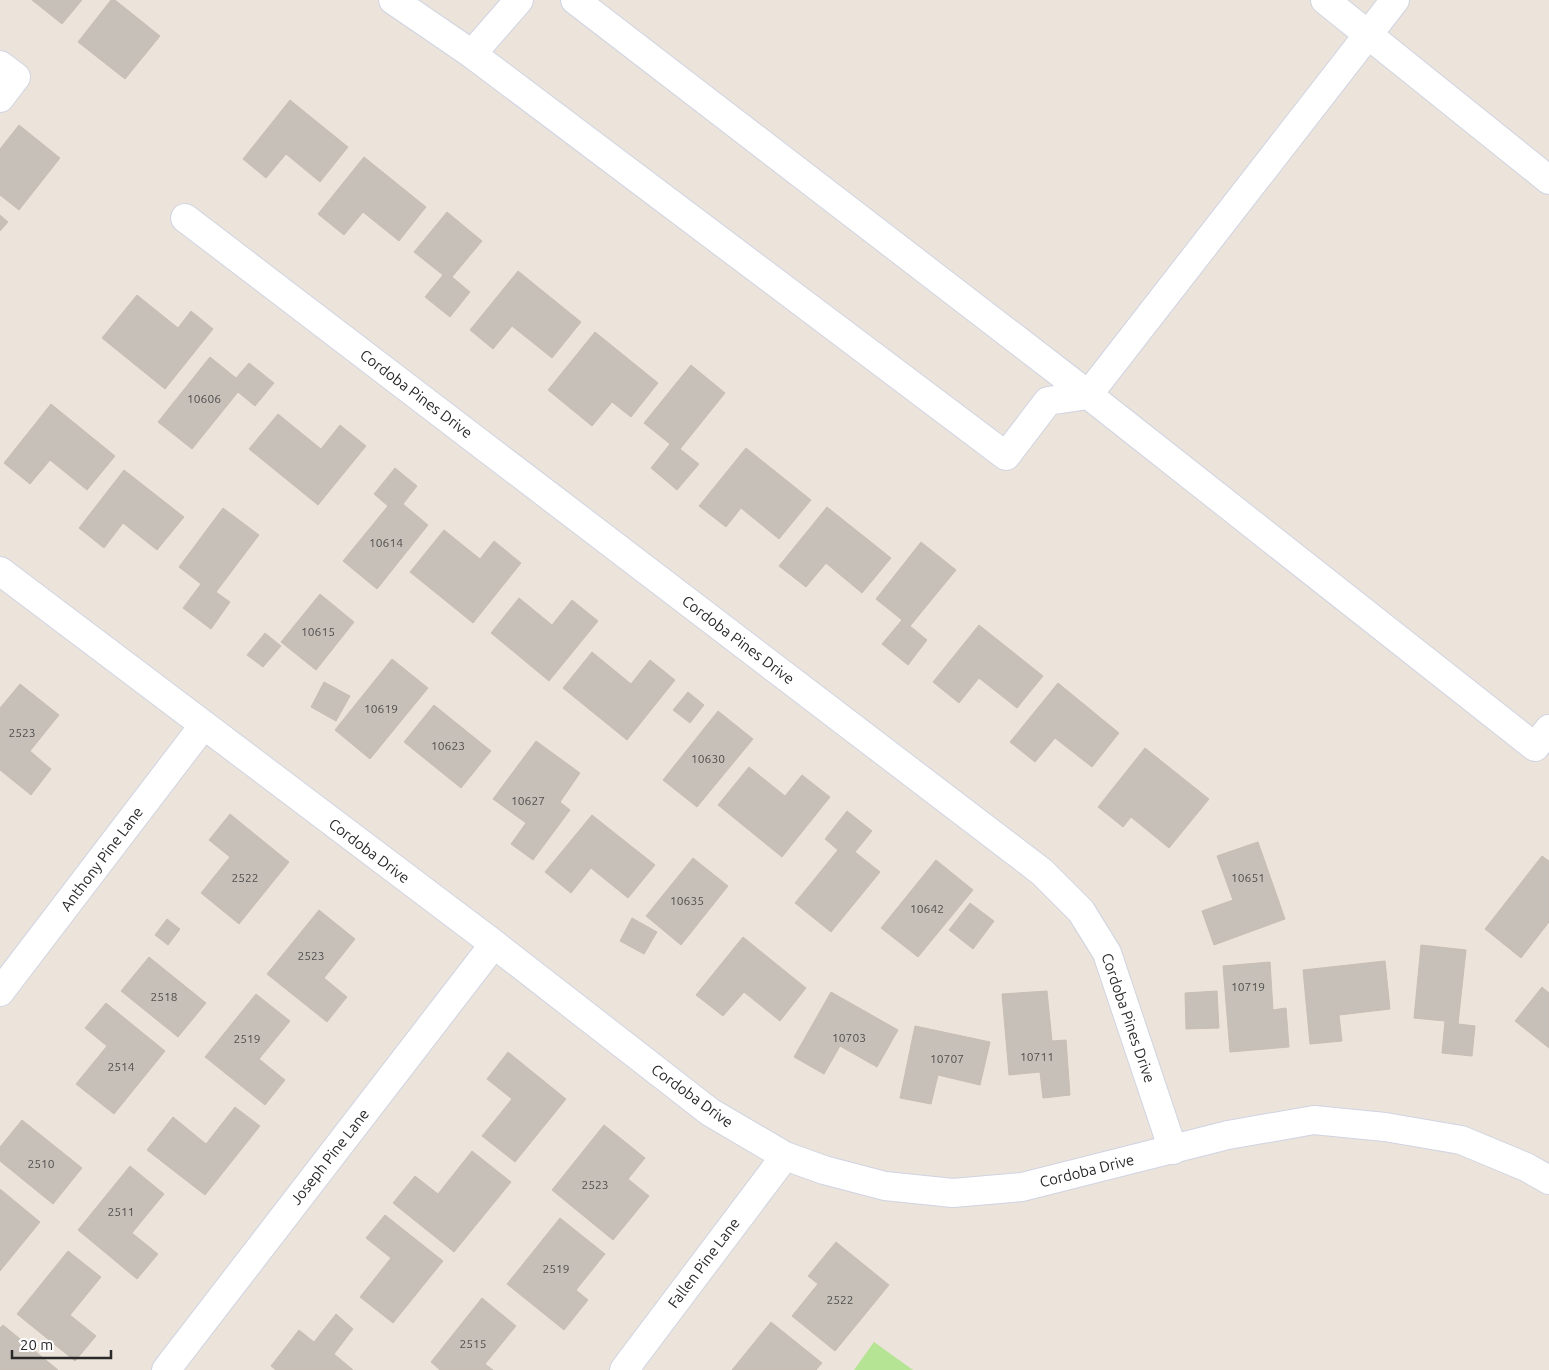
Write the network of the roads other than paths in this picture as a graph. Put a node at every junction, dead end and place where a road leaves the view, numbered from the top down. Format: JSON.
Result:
{"nodes":[{"id":1,"x":393,"y":0,"type":"edge"},
{"id":2,"x":519,"y":0,"type":"edge"},
{"id":3,"x":575,"y":0,"type":"edge"},
{"id":4,"x":1325,"y":0,"type":"edge"},
{"id":5,"x":1395,"y":0,"type":"edge"},
{"id":6,"x":1368,"y":35,"type":"junction"},
{"id":7,"x":472,"y":54,"type":"junction"},
{"id":8,"x":1549,"y":180,"type":"edge"},
{"id":9,"x":185,"y":218,"type":"dead end"},
{"id":10,"x":1088,"y":395,"type":"junction"},
{"id":11,"x":0,"y":571,"type":"edge"},
{"id":12,"x":203,"y":726,"type":"junction"},
{"id":13,"x":1549,"y":729,"type":"edge"},
{"id":14,"x":494,"y":944,"type":"junction"},
{"id":15,"x":0,"y":992,"type":"edge"},
{"id":16,"x":1173,"y":1150,"type":"junction"},
{"id":17,"x":785,"y":1156,"type":"junction"},
{"id":18,"x":1549,"y":1180,"type":"edge"},
{"id":19,"x":166,"y":1370,"type":"edge"},
{"id":20,"x":624,"y":1370,"type":"edge"}],
"edges":[{"from":1,"to":7,"type":"street"},
{"from":2,"to":7,"type":"street"},
{"from":3,"to":10,"type":"street"},
{"from":4,"to":6,"type":"street"},
{"from":5,"to":6,"type":"street"},
{"from":6,"to":8,"type":"street"},
{"from":6,"to":10,"type":"street"},
{"from":7,"to":10,"type":"street"},
{"from":9,"to":16,"type":"street","name":"Cordoba Pines Drive"},
{"from":10,"to":13,"type":"street"},
{"from":11,"to":12,"type":"street","name":"Cordoba Drive"},
{"from":12,"to":14,"type":"street","name":"Cordoba Drive"},
{"from":12,"to":15,"type":"street","name":"Anthony Pine Lane"},
{"from":14,"to":17,"type":"street","name":"Cordoba Drive"},
{"from":14,"to":19,"type":"street","name":"Joseph Pine Lane"},
{"from":16,"to":17,"type":"street","name":"Cordoba Drive"},
{"from":16,"to":18,"type":"street","name":"Cordoba Drive"},
{"from":17,"to":20,"type":"street","name":"Fallen Pine Lane"}]}
